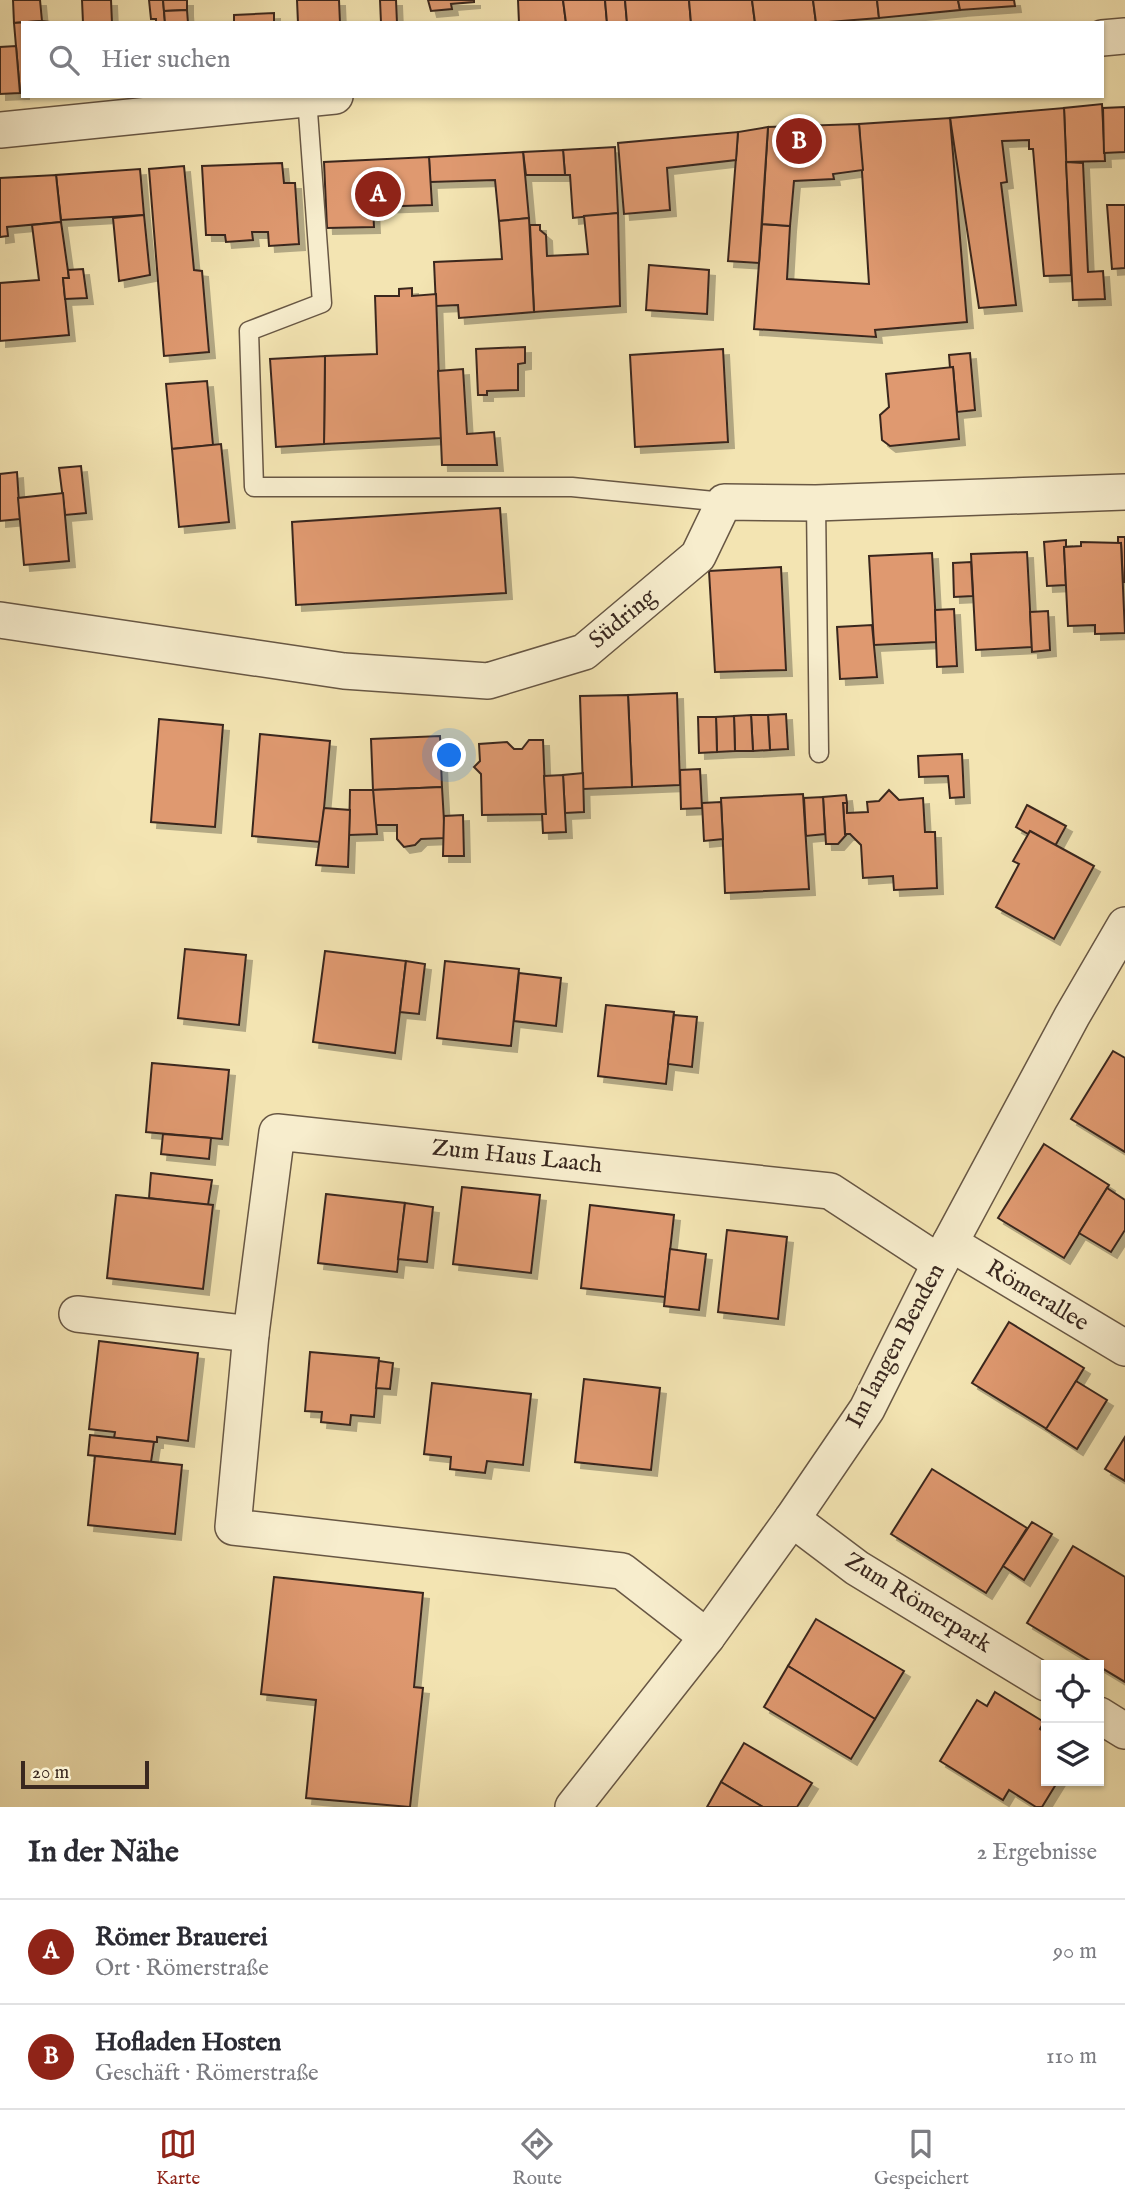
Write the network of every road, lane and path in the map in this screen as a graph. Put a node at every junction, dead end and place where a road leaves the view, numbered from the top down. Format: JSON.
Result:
{"nodes":[{"id":1,"x":1125,"y":36,"type":"edge"},
{"id":2,"x":1104,"y":38,"type":"edge"},
{"id":3,"x":311,"y":98,"type":"edge"},
{"id":4,"x":321,"y":98,"type":"edge"},
{"id":5,"x":0,"y":130,"type":"edge"},
{"id":6,"x":1125,"y":492,"type":"edge"},
{"id":7,"x":724,"y":502,"type":"junction"},
{"id":8,"x":816,"y":503,"type":"junction"},
{"id":9,"x":0,"y":620,"type":"edge"},
{"id":10,"x":819,"y":753,"type":"dead end"},
{"id":11,"x":1125,"y":925,"type":"edge"},
{"id":12,"x":945,"y":1253,"type":"junction"},
{"id":13,"x":77,"y":1314,"type":"dead end"},
{"id":14,"x":250,"y":1334,"type":"junction"},
{"id":15,"x":1125,"y":1348,"type":"edge"},
{"id":16,"x":792,"y":1519,"type":"junction"},
{"id":17,"x":707,"y":1636,"type":"junction"},
{"id":18,"x":1041,"y":1680,"type":"edge"},
{"id":19,"x":1104,"y":1718,"type":"edge"},
{"id":20,"x":1125,"y":1731,"type":"edge"},
{"id":21,"x":573,"y":1807,"type":"edge"}],
"edges":[{"from":1,"to":2,"type":"street"},
{"from":3,"to":5,"type":"street"},
{"from":4,"to":7,"type":"lane"},
{"from":6,"to":8,"type":"street"},
{"from":7,"to":8,"type":"street"},
{"from":7,"to":9,"type":"street","name":"Südring"},
{"from":8,"to":10,"type":"lane"},
{"from":11,"to":12,"type":"street","name":"Im langen Benden"},
{"from":12,"to":14,"type":"street","name":"Zum Haus Laach"},
{"from":12,"to":15,"type":"street","name":"Römerallee"},
{"from":12,"to":16,"type":"street","name":"Im langen Benden"},
{"from":13,"to":14,"type":"street"},
{"from":14,"to":17,"type":"street","name":"Zum Haus Laach"},
{"from":16,"to":17,"type":"street","name":"Im langen Benden"},
{"from":16,"to":18,"type":"street","name":"Zum Römerpark"},
{"from":17,"to":21,"type":"street","name":"Im langen Benden"},
{"from":19,"to":20,"type":"street"}]}
